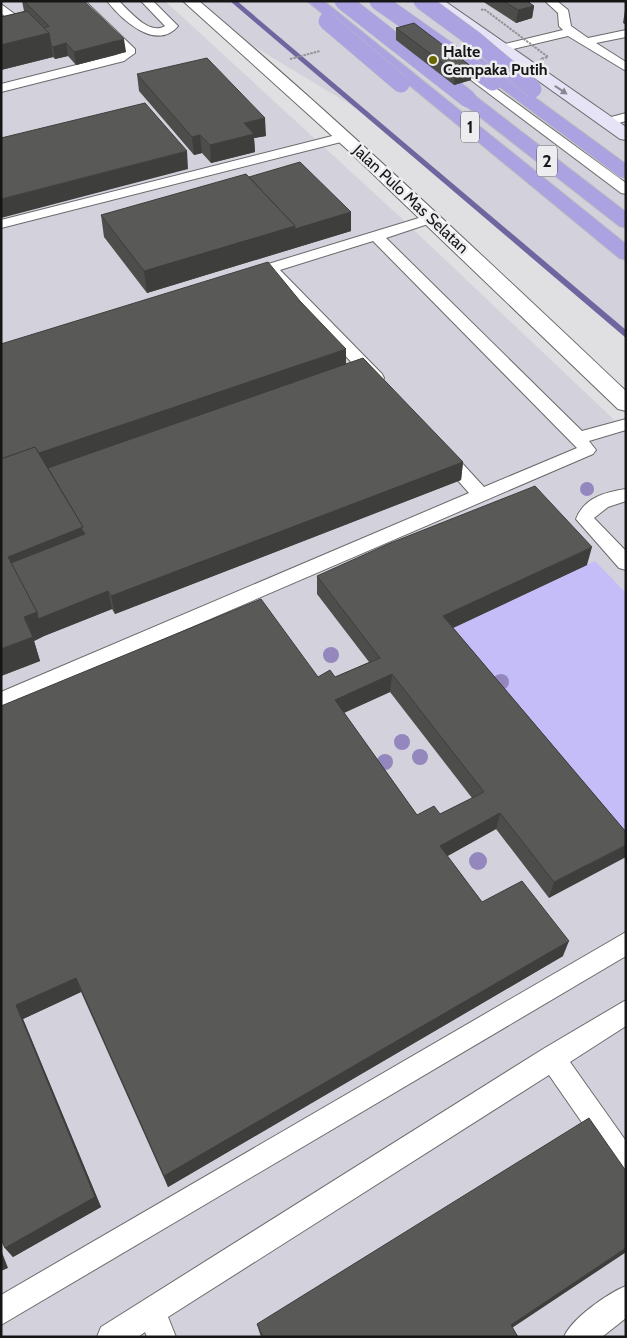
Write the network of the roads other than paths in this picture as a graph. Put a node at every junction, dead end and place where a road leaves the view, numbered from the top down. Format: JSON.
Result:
{"nodes":[{"id":1,"x":14,"y":1,"type":"edge"},
{"id":2,"x":78,"y":1,"type":"edge"},
{"id":3,"x":112,"y":1,"type":"edge"},
{"id":4,"x":146,"y":1,"type":"edge"},
{"id":5,"x":190,"y":1,"type":"edge"},
{"id":6,"x":301,"y":1,"type":"edge"},
{"id":7,"x":314,"y":1,"type":"edge"},
{"id":8,"x":333,"y":1,"type":"edge"},
{"id":9,"x":343,"y":1,"type":"edge"},
{"id":10,"x":370,"y":1,"type":"edge"},
{"id":11,"x":378,"y":1,"type":"edge"},
{"id":12,"x":393,"y":1,"type":"edge"},
{"id":13,"x":422,"y":1,"type":"edge"},
{"id":14,"x":436,"y":1,"type":"edge"},
{"id":15,"x":550,"y":1,"type":"edge"},
{"id":16,"x":1,"y":5,"type":"edge"},
{"id":17,"x":1,"y":28,"type":"edge"},
{"id":18,"x":570,"y":32,"type":"junction"},
{"id":19,"x":626,"y":33,"type":"edge"},
{"id":20,"x":586,"y":42,"type":"junction"},
{"id":21,"x":501,"y":48,"type":"junction"},
{"id":22,"x":626,"y":67,"type":"edge"},
{"id":23,"x":1,"y":88,"type":"edge"},
{"id":24,"x":626,"y":117,"type":"edge"},
{"id":25,"x":608,"y":122,"type":"junction"},
{"id":26,"x":626,"y":134,"type":"edge"},
{"id":27,"x":344,"y":137,"type":"junction"},
{"id":28,"x":626,"y":158,"type":"edge"},
{"id":29,"x":626,"y":173,"type":"edge"},
{"id":30,"x":626,"y":181,"type":"edge"},
{"id":31,"x":626,"y":190,"type":"edge"},
{"id":32,"x":432,"y":218,"type":"junction"},
{"id":33,"x":626,"y":222,"type":"edge"},
{"id":34,"x":1,"y":224,"type":"edge"},
{"id":35,"x":626,"y":228,"type":"edge"},
{"id":36,"x":376,"y":236,"type":"junction"},
{"id":37,"x":626,"y":254,"type":"edge"},
{"id":38,"x":270,"y":268,"type":"junction"},
{"id":39,"x":626,"y":270,"type":"edge"},
{"id":40,"x":251,"y":274,"type":"edge"},
{"id":41,"x":383,"y":386,"type":"edge"},
{"id":42,"x":626,"y":404,"type":"edge"},
{"id":43,"x":626,"y":424,"type":"edge"},
{"id":44,"x":579,"y":438,"type":"junction"},
{"id":45,"x":436,"y":444,"type":"edge"},
{"id":46,"x":481,"y":495,"type":"junction"},
{"id":47,"x":626,"y":495,"type":"edge"},
{"id":48,"x":626,"y":563,"type":"edge"},
{"id":49,"x":1,"y":702,"type":"edge"},
{"id":50,"x":626,"y":943,"type":"edge"},
{"id":51,"x":626,"y":1012,"type":"edge"},
{"id":52,"x":552,"y":1058,"type":"junction"},
{"id":53,"x":626,"y":1164,"type":"edge"},
{"id":54,"x":626,"y":1300,"type":"edge"},
{"id":55,"x":1,"y":1311,"type":"edge"},
{"id":56,"x":156,"y":1324,"type":"edge"},
{"id":57,"x":111,"y":1337,"type":"edge"},
{"id":58,"x":578,"y":1337,"type":"edge"}],
"edges":[{"from":1,"to":16,"type":"lane"},
{"from":2,"to":23,"type":"lane"},
{"from":3,"to":4,"type":"lane"},
{"from":5,"to":27,"type":"street","name":"Jalan Pulo Mas Selatan"},
{"from":6,"to":39,"type":"highway","bridge":true},
{"from":7,"to":37,"type":"highway","number":"1"},
{"from":8,"to":35,"type":"lane"},
{"from":9,"to":33,"type":"highway","number":"2","bridge":true},
{"from":10,"to":31,"type":"lane"},
{"from":11,"to":30,"type":"highway","number":"2","bridge":true},
{"from":12,"to":29,"type":"highway"},
{"from":13,"to":28,"type":"highway","bridge":true},
{"from":14,"to":21,"type":"main road"},
{"from":15,"to":18,"type":"lane"},
{"from":16,"to":17,"type":"lane"},
{"from":18,"to":20,"type":"lane"},
{"from":18,"to":21,"type":"lane"},
{"from":19,"to":20,"type":"lane"},
{"from":20,"to":22,"type":"lane"},
{"from":21,"to":25,"type":"main road","one_way":true},
{"from":24,"to":25,"type":"lane"},
{"from":25,"to":26,"type":"main road"},
{"from":27,"to":32,"type":"street","name":"Jalan Pulo Mas Selatan"},
{"from":27,"to":34,"type":"lane"},
{"from":32,"to":36,"type":"lane"},
{"from":32,"to":42,"type":"street","name":"Jalan Pulo Mas Selatan"},
{"from":36,"to":38,"type":"lane"},
{"from":36,"to":44,"type":"lane"},
{"from":38,"to":40,"type":"lane"},
{"from":38,"to":41,"type":"lane"},
{"from":43,"to":44,"type":"lane"},
{"from":44,"to":46,"type":"lane"},
{"from":45,"to":46,"type":"lane"},
{"from":46,"to":49,"type":"lane"},
{"from":47,"to":48,"type":"lane"},
{"from":50,"to":55,"type":"lane"},
{"from":51,"to":52,"type":"lane"},
{"from":52,"to":53,"type":"lane"},
{"from":52,"to":56,"type":"lane"},
{"from":54,"to":58,"type":"lane"},
{"from":56,"to":57,"type":"lane"}]}
